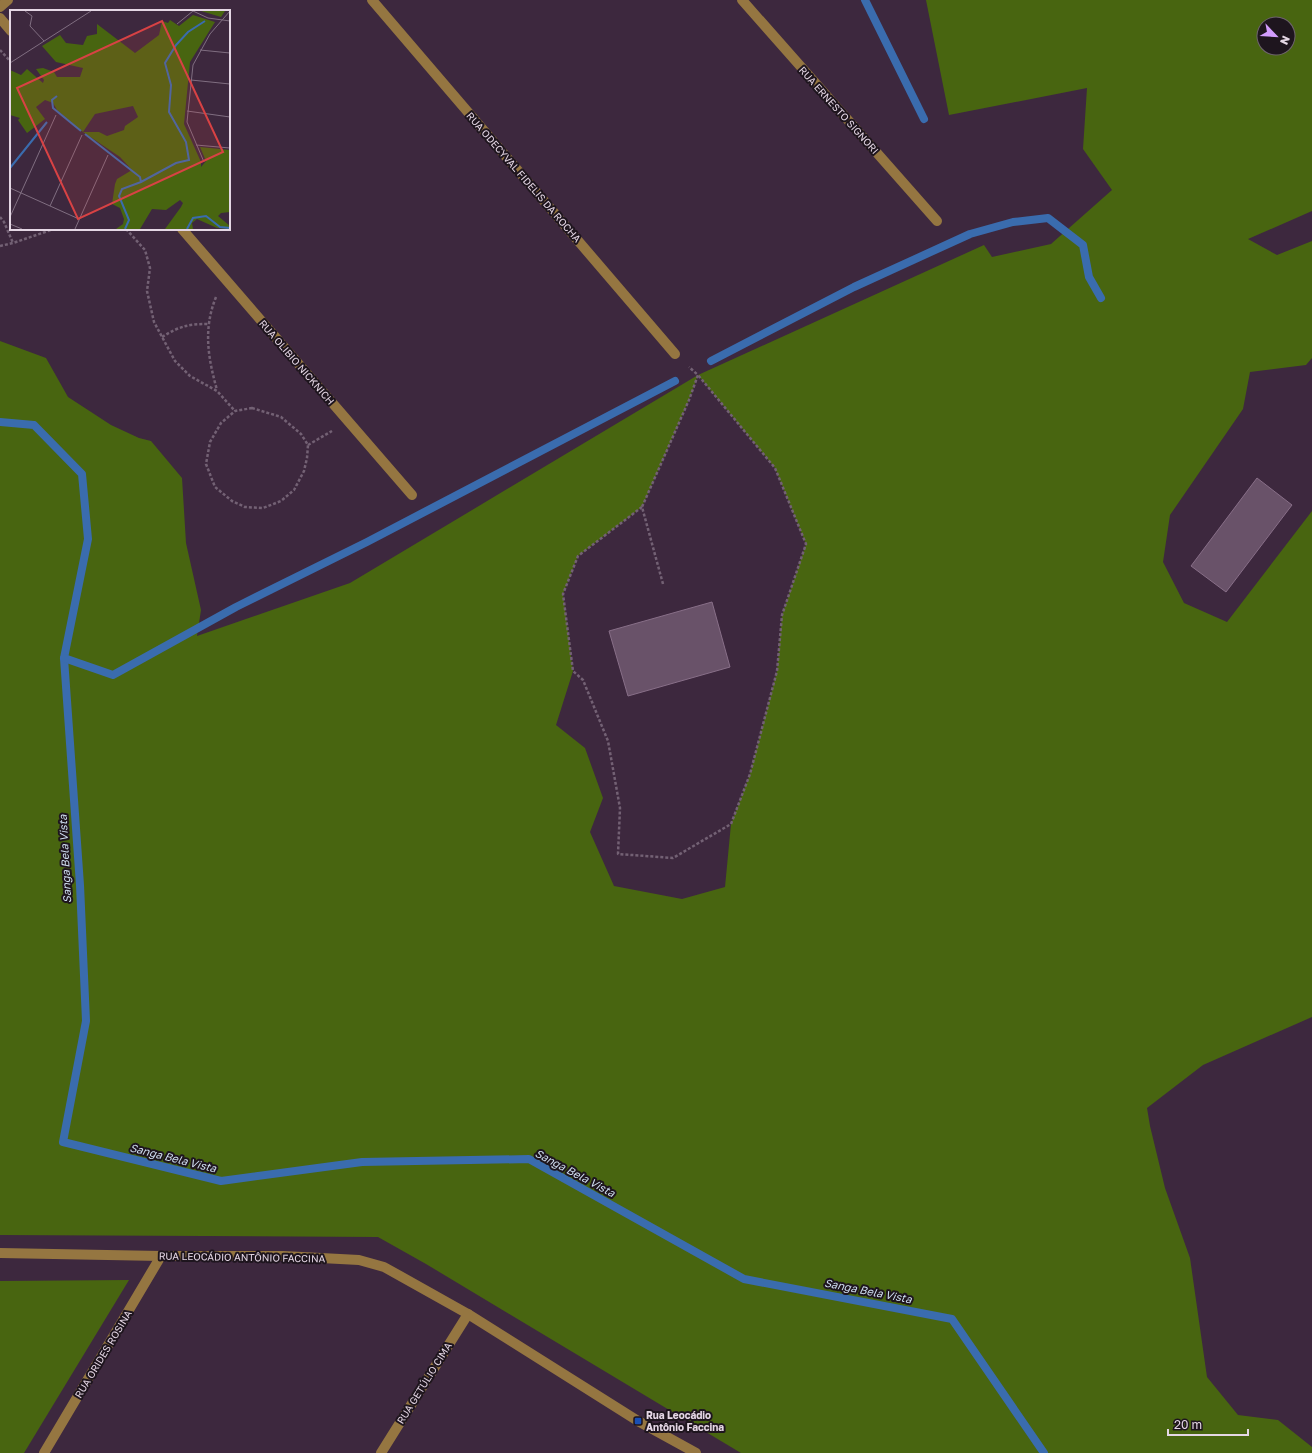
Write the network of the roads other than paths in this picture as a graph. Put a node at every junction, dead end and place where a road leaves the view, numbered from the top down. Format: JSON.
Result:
{"nodes":[{"id":1,"x":8,"y":0,"type":"edge"},
{"id":2,"x":372,"y":0,"type":"edge"},
{"id":3,"x":742,"y":0,"type":"edge"},
{"id":4,"x":0,"y":7,"type":"edge"},
{"id":5,"x":0,"y":18,"type":"edge"},
{"id":6,"x":10,"y":30,"type":"edge"},
{"id":7,"x":937,"y":221,"type":"dead end"},
{"id":8,"x":183,"y":230,"type":"edge"},
{"id":9,"x":675,"y":354,"type":"road end"},
{"id":10,"x":412,"y":495,"type":"dead end"},
{"id":11,"x":0,"y":1253,"type":"edge"},
{"id":12,"x":161,"y":1256,"type":"junction"},
{"id":13,"x":468,"y":1314,"type":"junction"},
{"id":14,"x":44,"y":1453,"type":"edge"},
{"id":15,"x":381,"y":1453,"type":"edge"},
{"id":16,"x":696,"y":1453,"type":"edge"}],
"edges":[{"from":1,"to":4,"type":"street"},
{"from":2,"to":9,"type":"street","name":"RUA ODECYVAL FIDELIS DA ROCHA"},
{"from":3,"to":7,"type":"street","name":"RUA ERNESTO SIGNORI"},
{"from":5,"to":6,"type":"street"},
{"from":8,"to":10,"type":"street","name":"RUA OLIBIO NICKNICH"},
{"from":11,"to":12,"type":"street","name":"RUA LEOCÁDIO ANTÔNIO FACCINA"},
{"from":12,"to":13,"type":"street","name":"RUA LEOCÁDIO ANTÔNIO FACCINA"},
{"from":12,"to":14,"type":"street","name":"RUA ORIDES ROSINA"},
{"from":13,"to":15,"type":"street","name":"RUA GETÚLIO CIMA"},
{"from":13,"to":16,"type":"street","name":"RUA LEOCÁDIO ANTÔNIO FACCINA"}]}
